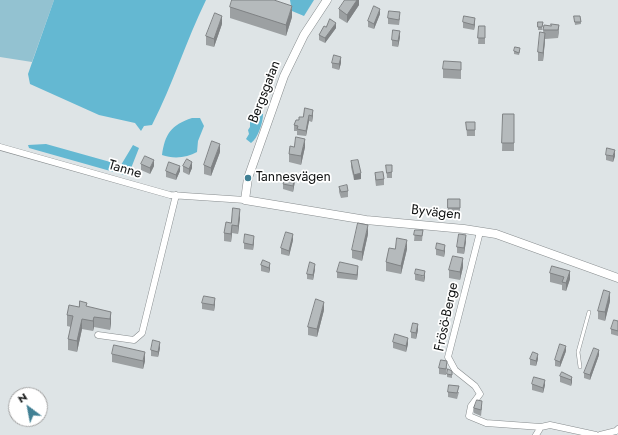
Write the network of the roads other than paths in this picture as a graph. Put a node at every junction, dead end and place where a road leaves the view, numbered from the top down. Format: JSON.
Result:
{"nodes":[{"id":1,"x":326,"y":0,"type":"edge"},
{"id":2,"x":0,"y":147,"type":"edge"},
{"id":3,"x":176,"y":195,"type":"junction"},
{"id":4,"x":245,"y":200,"type":"junction"},
{"id":5,"x":480,"y":232,"type":"junction"},
{"id":6,"x":618,"y":278,"type":"edge"},
{"id":7,"x":589,"y":312,"type":"dead end"},
{"id":8,"x":98,"y":335,"type":"dead end"},
{"id":9,"x":580,"y":367,"type":"dead end"},
{"id":10,"x":541,"y":427,"type":"junction"},
{"id":11,"x":618,"y":429,"type":"edge"},
{"id":12,"x":536,"y":435,"type":"edge"},
{"id":13,"x":596,"y":435,"type":"edge"},
{"id":14,"x":600,"y":435,"type":"edge"}],
"edges":[{"from":1,"to":4,"type":"street","name":"Bergsgatan"},
{"from":2,"to":3,"type":"street","name":"Tanne"},
{"from":3,"to":4,"type":"street","name":"Tanne"},
{"from":3,"to":8,"type":"street"},
{"from":4,"to":5,"type":"street","name":"Byvägen"},
{"from":5,"to":6,"type":"street","name":"Byvägen"},
{"from":5,"to":10,"type":"street","name":"Frösö-Berge"},
{"from":7,"to":9,"type":"lane"},
{"from":10,"to":12,"type":"street"},
{"from":10,"to":13,"type":"street"},
{"from":11,"to":14,"type":"street"}]}
